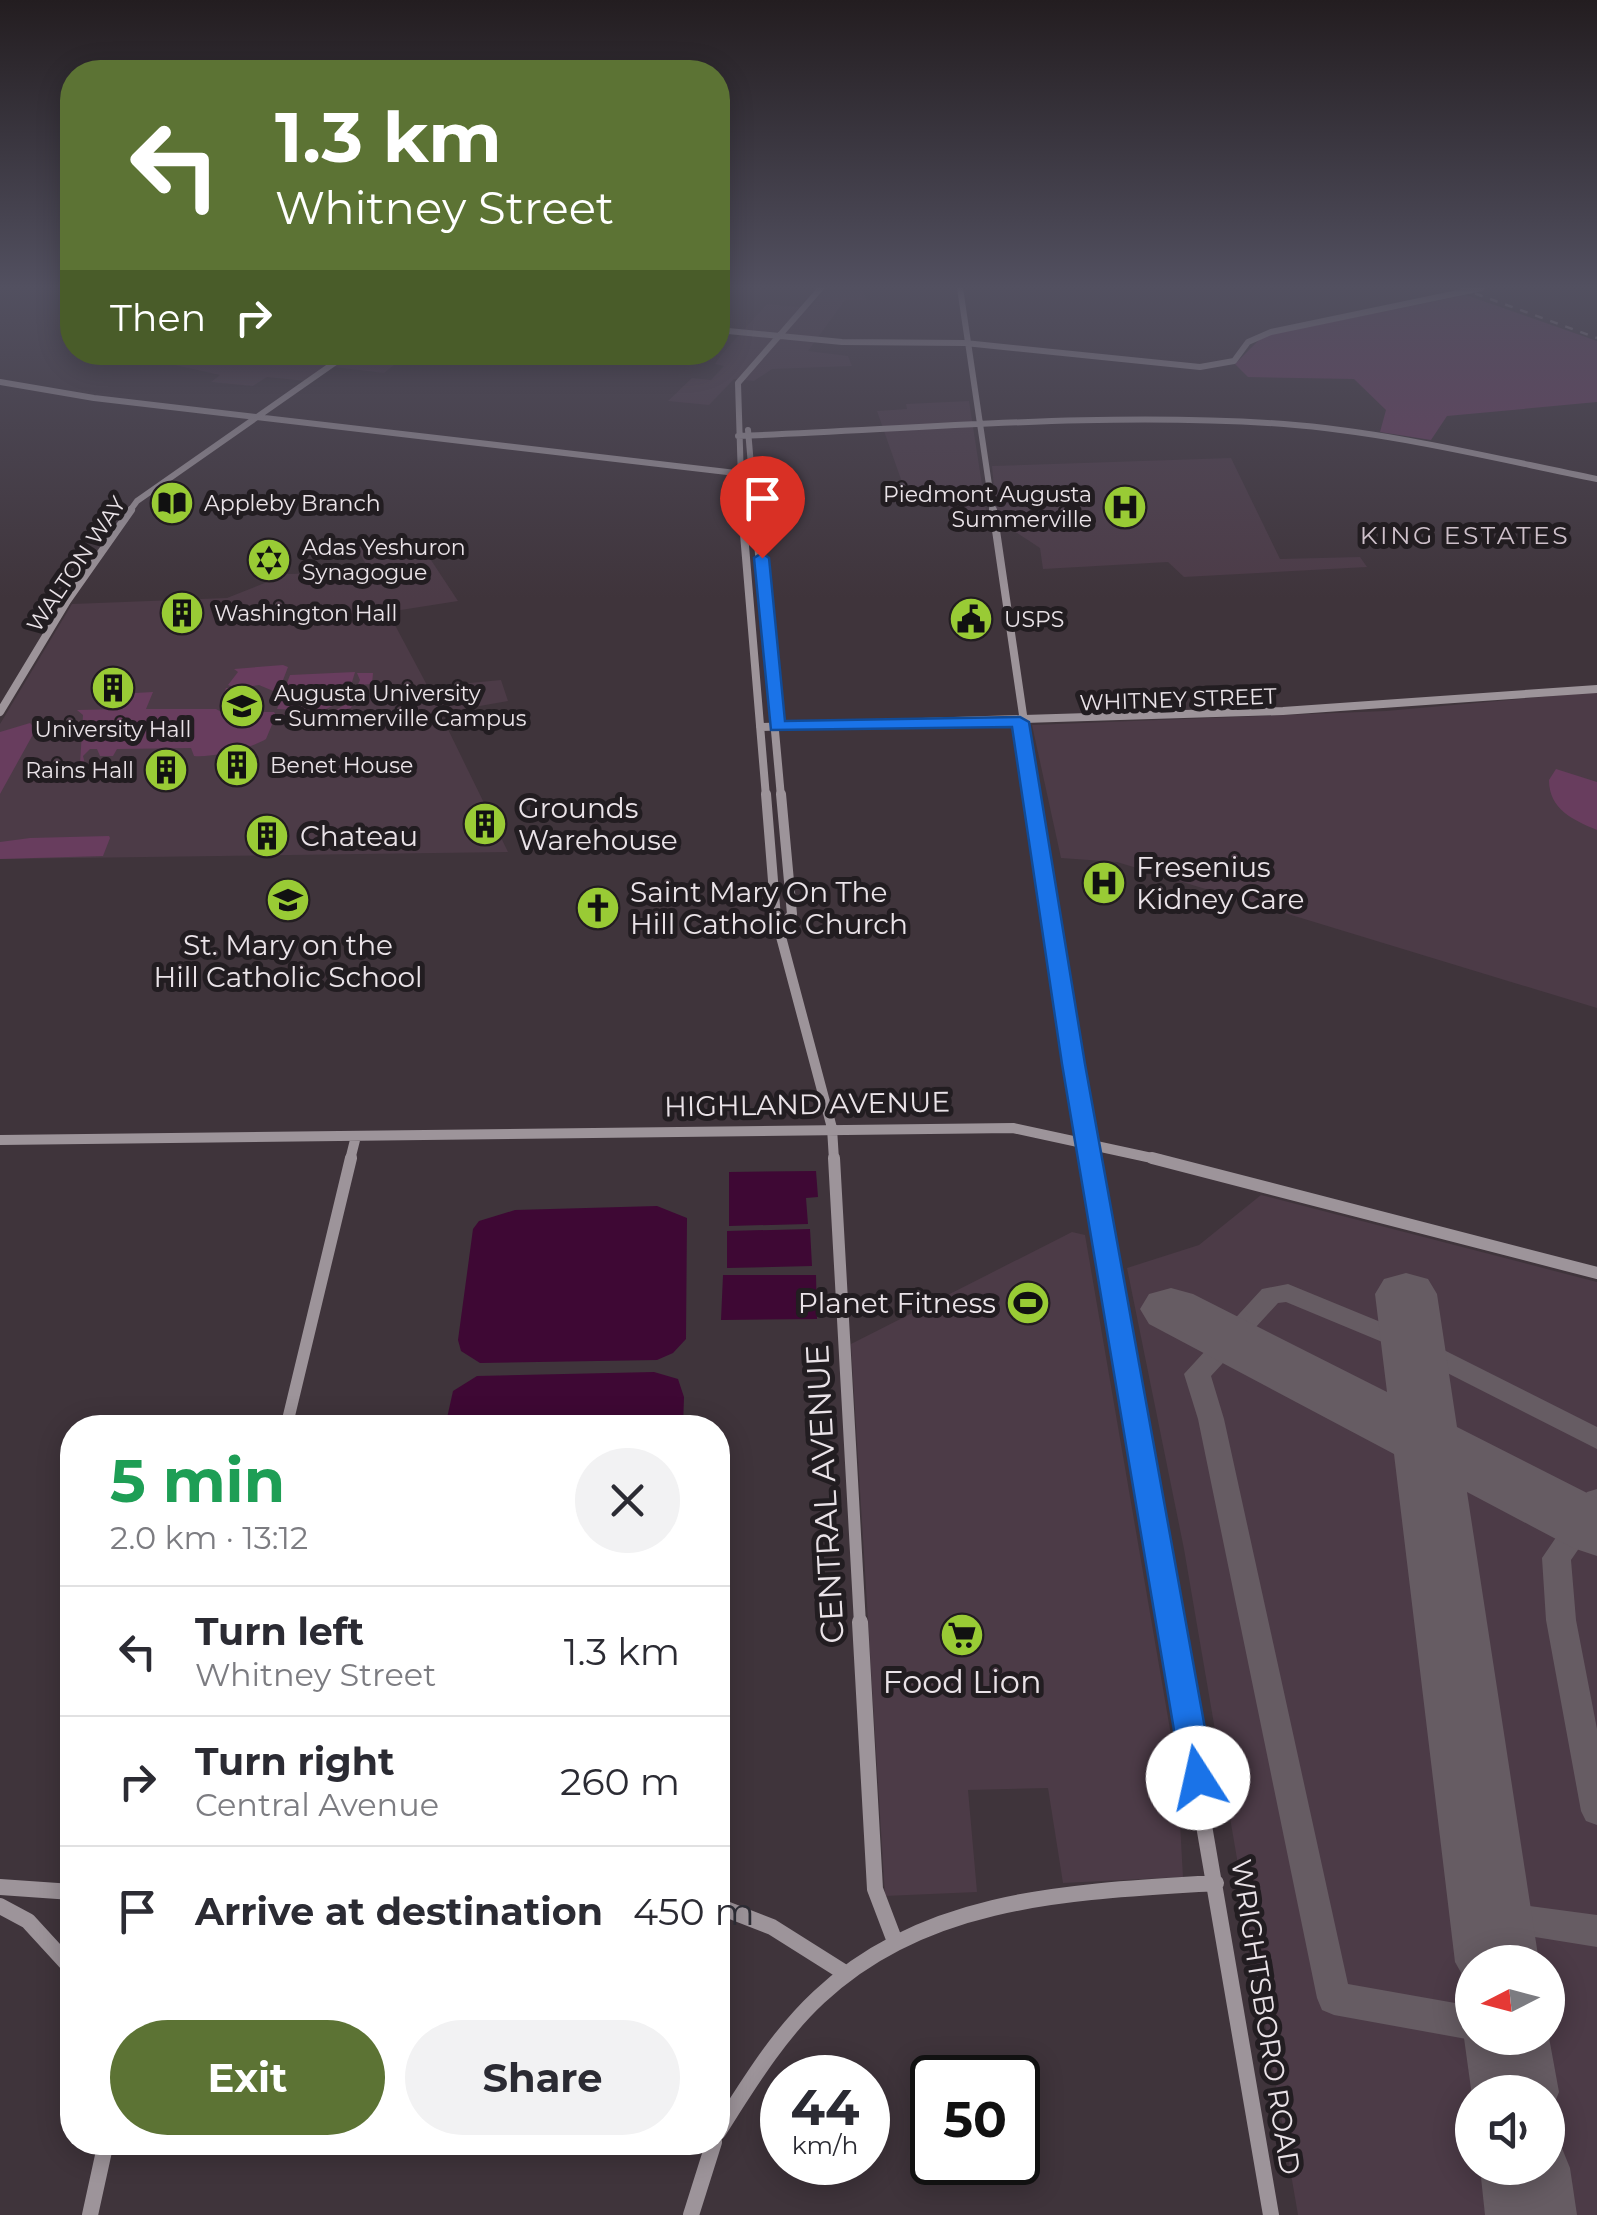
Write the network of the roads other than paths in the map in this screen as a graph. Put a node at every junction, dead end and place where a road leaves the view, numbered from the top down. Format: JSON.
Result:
{"nodes":[{"id":1,"x":55,"y":391,"type":"edge"},
{"id":2,"x":294,"y":391,"type":"edge"},
{"id":3,"x":739,"y":391,"type":"edge"},
{"id":4,"x":972,"y":391,"type":"edge"},
{"id":5,"x":740,"y":410,"type":"junction"},
{"id":6,"x":258,"y":417,"type":"junction"},
{"id":7,"x":977,"y":427,"type":"junction"},
{"id":8,"x":738,"y":436,"type":"junction"},
{"id":9,"x":750,"y":436,"type":"junction"},
{"id":10,"x":740,"y":475,"type":"junction"},
{"id":11,"x":753,"y":475,"type":"junction"},
{"id":12,"x":1597,"y":479,"type":"edge"},
{"id":13,"x":1597,"y":688,"type":"edge"},
{"id":14,"x":0,"y":712,"type":"edge"},
{"id":15,"x":1020,"y":722,"type":"junction"},
{"id":16,"x":760,"y":726,"type":"junction"},
{"id":17,"x":777,"y":726,"type":"junction"},
{"id":18,"x":780,"y":929,"type":"junction"},
{"id":19,"x":832,"y":1128,"type":"junction"},
{"id":20,"x":356,"y":1136,"type":"junction"},
{"id":21,"x":0,"y":1140,"type":"edge"},
{"id":22,"x":1087,"y":1141,"type":"junction"},
{"id":23,"x":1597,"y":1273,"type":"edge"},
{"id":24,"x":289,"y":1415,"type":"edge"},
{"id":25,"x":1216,"y":1883,"type":"junction"},
{"id":26,"x":0,"y":1887,"type":"edge"},
{"id":27,"x":60,"y":1891,"type":"edge"},
{"id":28,"x":0,"y":1906,"type":"edge"},
{"id":29,"x":730,"y":1911,"type":"edge"},
{"id":30,"x":894,"y":1939,"type":"junction"},
{"id":31,"x":60,"y":1956,"type":"edge"},
{"id":32,"x":844,"y":1973,"type":"junction"},
{"id":33,"x":730,"y":2112,"type":"edge"},
{"id":34,"x":103,"y":2155,"type":"edge"},
{"id":35,"x":710,"y":2155,"type":"edge"},
{"id":36,"x":90,"y":2215,"type":"edge"},
{"id":37,"x":690,"y":2215,"type":"edge"},
{"id":38,"x":1271,"y":2215,"type":"edge"}],
"edges":[{"from":1,"to":6,"type":"main road"},
{"from":2,"to":6,"type":"main road","name":"WALTON WAY"},
{"from":3,"to":5,"type":"main road","name":"CENTRAL AVENUE"},
{"from":4,"to":7,"type":"main road","name":"WRIGHTSBORO ROAD"},
{"from":5,"to":8,"type":"main road","name":"CENTRAL AVENUE"},
{"from":5,"to":9,"type":"main road","name":"CENTRAL AVENUE"},
{"from":6,"to":10,"type":"main road"},
{"from":6,"to":14,"type":"main road","name":"WALTON WAY"},
{"from":7,"to":9,"type":"main road"},
{"from":7,"to":12,"type":"main road"},
{"from":7,"to":15,"type":"main road","name":"WRIGHTSBORO ROAD"},
{"from":8,"to":9,"type":"main road"},
{"from":8,"to":10,"type":"main road","name":"CENTRAL AVENUE"},
{"from":9,"to":11,"type":"main road","name":"CENTRAL AVENUE"},
{"from":10,"to":11,"type":"main road"},
{"from":10,"to":16,"type":"main road","name":"CENTRAL AVENUE"},
{"from":11,"to":17,"type":"main road","name":"CENTRAL AVENUE"},
{"from":13,"to":15,"type":"main road","name":"WHITNEY STREET"},
{"from":15,"to":17,"type":"main road","name":"WHITNEY STREET"},
{"from":15,"to":22,"type":"main road","name":"WRIGHTSBORO ROAD"},
{"from":16,"to":17,"type":"main road","name":"WHITNEY STREET"},
{"from":16,"to":18,"type":"main road","name":"CENTRAL AVENUE"},
{"from":17,"to":18,"type":"main road","name":"CENTRAL AVENUE"},
{"from":18,"to":19,"type":"main road","name":"CENTRAL AVENUE"},
{"from":19,"to":20,"type":"main road","name":"HIGHLAND AVENUE"},
{"from":19,"to":22,"type":"main road","name":"HIGHLAND AVENUE"},
{"from":19,"to":30,"type":"main road","name":"CENTRAL AVENUE"},
{"from":20,"to":21,"type":"main road","name":"HIGHLAND AVENUE"},
{"from":20,"to":24,"type":"main road"},
{"from":22,"to":23,"type":"main road","name":"HIGHLAND AVENUE"},
{"from":22,"to":25,"type":"main road","name":"WRIGHTSBORO ROAD"},
{"from":25,"to":30,"type":"main road"},
{"from":25,"to":38,"type":"main road","name":"WRIGHTSBORO ROAD"},
{"from":26,"to":27,"type":"main road"},
{"from":28,"to":31,"type":"main road"},
{"from":29,"to":32,"type":"main road"},
{"from":30,"to":32,"type":"main road"},
{"from":32,"to":33,"type":"main road"},
{"from":34,"to":36,"type":"main road"},
{"from":35,"to":37,"type":"main road"}]}
